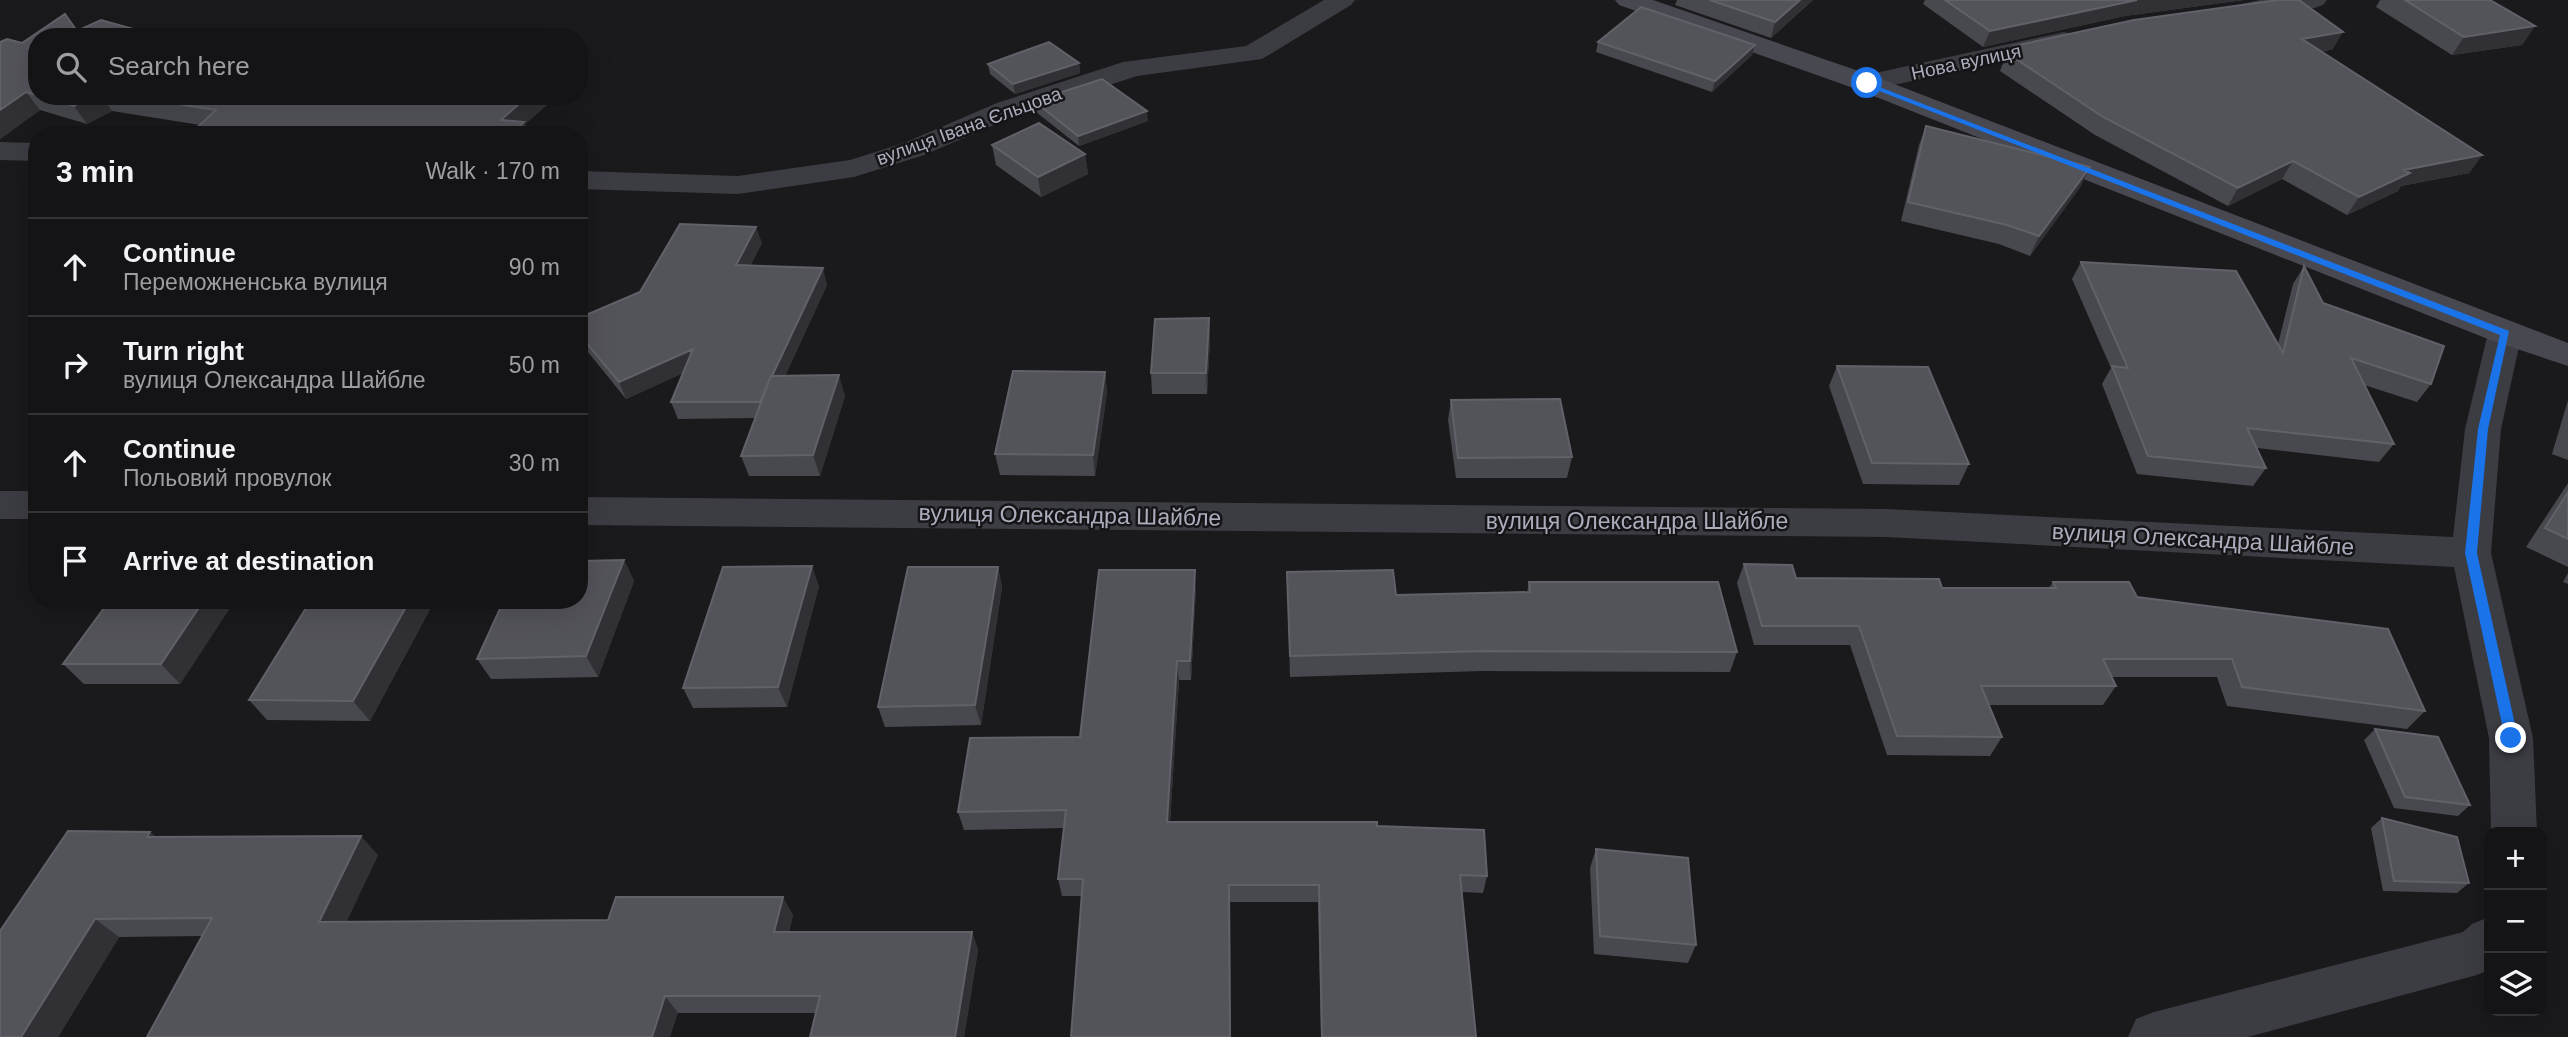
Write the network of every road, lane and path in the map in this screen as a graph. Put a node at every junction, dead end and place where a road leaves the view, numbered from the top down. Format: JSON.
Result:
{"nodes":[{"id":1,"x":1342,"y":0,"type":"edge"},
{"id":2,"x":1628,"y":0,"type":"edge"},
{"id":3,"x":2315,"y":0,"type":"edge"},
{"id":4,"x":2220,"y":14,"type":"edge"},
{"id":5,"x":2084,"y":36,"type":"edge"},
{"id":6,"x":1867,"y":83,"type":"junction"},
{"id":7,"x":0,"y":151,"type":"edge"},
{"id":8,"x":28,"y":152,"type":"edge"},
{"id":9,"x":588,"y":180,"type":"edge"},
{"id":10,"x":2505,"y":333,"type":"junction"},
{"id":11,"x":2568,"y":355,"type":"edge"},
{"id":12,"x":0,"y":505,"type":"edge"},
{"id":13,"x":28,"y":505,"type":"edge"},
{"id":14,"x":588,"y":510,"type":"edge"},
{"id":15,"x":2471,"y":553,"type":"junction"},
{"id":16,"x":2514,"y":827,"type":"edge"},
{"id":17,"x":2484,"y":945,"type":"edge"},
{"id":18,"x":2154,"y":1037,"type":"edge"}],
"edges":[{"from":1,"to":9,"type":"street","name":"вулиця Івана Єльцова"},
{"from":2,"to":6,"type":"main road"},
{"from":3,"to":4,"type":"street"},
{"from":5,"to":6,"type":"street","name":"Нова вулиця"},
{"from":6,"to":10,"type":"main road"},
{"from":7,"to":8,"type":"street"},
{"from":10,"to":11,"type":"main road"},
{"from":10,"to":15,"type":"street"},
{"from":12,"to":13,"type":"street"},
{"from":14,"to":15,"type":"street","name":"вулиця Олександра Шайбле"},
{"from":15,"to":16,"type":"street"},
{"from":17,"to":18,"type":"street"}]}
